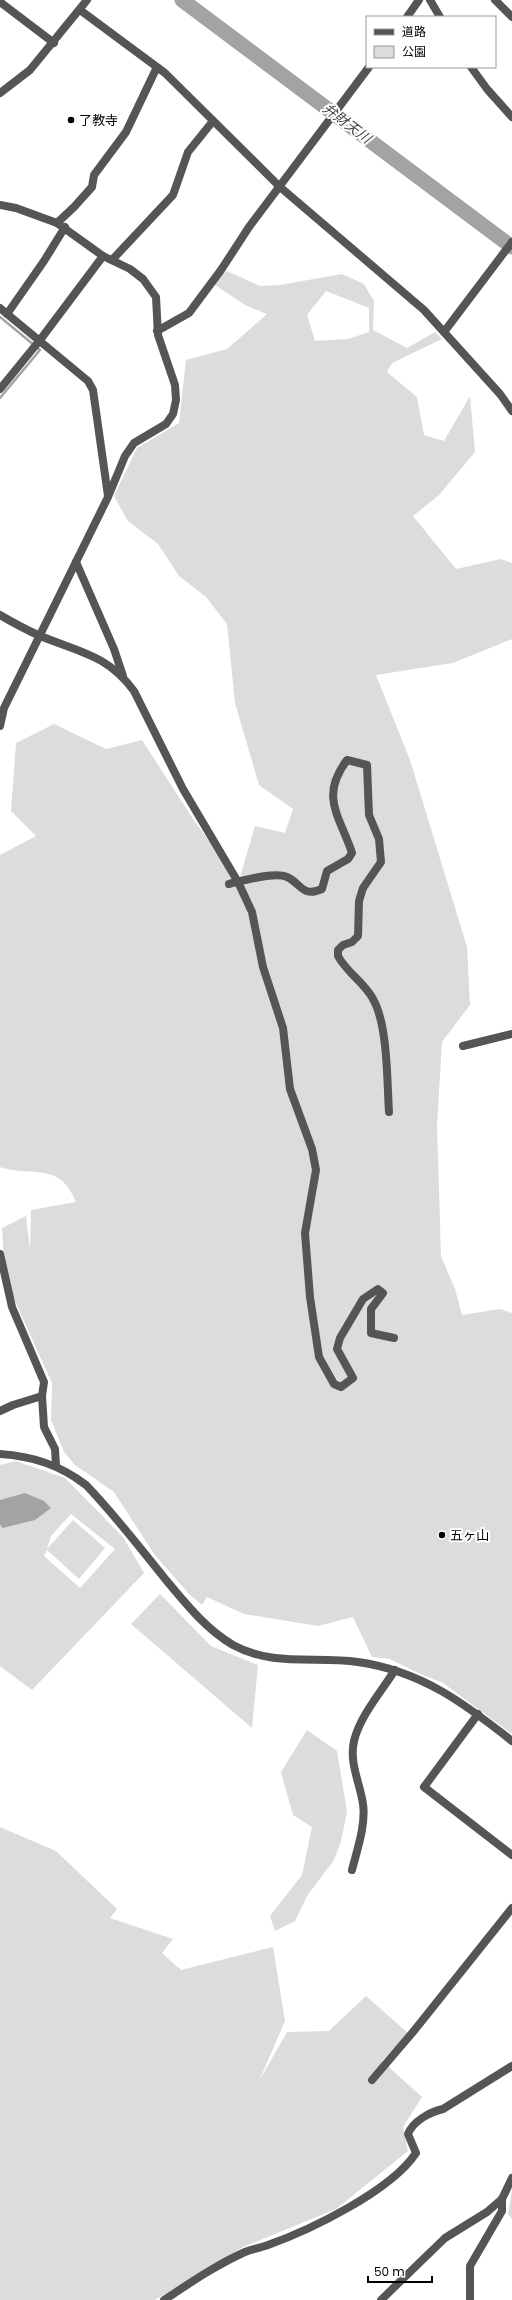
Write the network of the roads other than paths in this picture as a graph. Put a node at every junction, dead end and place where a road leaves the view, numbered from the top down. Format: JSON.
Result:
{"nodes":[{"id":1,"x":87,"y":0,"type":"edge"},
{"id":2,"x":419,"y":0,"type":"edge"},
{"id":3,"x":430,"y":0,"type":"edge"},
{"id":4,"x":495,"y":0,"type":"edge"},
{"id":5,"x":0,"y":2,"type":"edge"},
{"id":6,"x":80,"y":10,"type":"junction"},
{"id":7,"x":408,"y":16,"type":"edge"},
{"id":8,"x":439,"y":16,"type":"edge"},
{"id":9,"x":512,"y":17,"type":"edge"},
{"id":10,"x":54,"y":43,"type":"junction"},
{"id":11,"x":157,"y":67,"type":"junction"},
{"id":12,"x":368,"y":68,"type":"edge"},
{"id":13,"x":471,"y":68,"type":"edge"},
{"id":14,"x":0,"y":93,"type":"edge"},
{"id":15,"x":512,"y":117,"type":"edge"},
{"id":16,"x":213,"y":121,"type":"junction"},
{"id":17,"x":280,"y":187,"type":"junction"},
{"id":18,"x":0,"y":205,"type":"edge"},
{"id":19,"x":56,"y":223,"type":"junction"},
{"id":20,"x":65,"y":228,"type":"junction"},
{"id":21,"x":512,"y":242,"type":"edge"},
{"id":22,"x":103,"y":256,"type":"junction"},
{"id":23,"x":112,"y":260,"type":"junction"},
{"id":24,"x":0,"y":308,"type":"edge"},
{"id":25,"x":7,"y":314,"type":"junction"},
{"id":26,"x":157,"y":331,"type":"junction"},
{"id":27,"x":444,"y":332,"type":"junction"},
{"id":28,"x":40,"y":340,"type":"junction"},
{"id":29,"x":0,"y":389,"type":"edge"},
{"id":30,"x":512,"y":411,"type":"edge"},
{"id":31,"x":108,"y":498,"type":"junction"},
{"id":32,"x":76,"y":562,"type":"junction"},
{"id":33,"x":0,"y":615,"type":"edge"},
{"id":34,"x":39,"y":635,"type":"junction"},
{"id":35,"x":124,"y":677,"type":"junction"},
{"id":36,"x":0,"y":726,"type":"edge"},
{"id":37,"x":238,"y":882,"type":"junction"},
{"id":38,"x":229,"y":884,"type":"dead end"},
{"id":39,"x":512,"y":1034,"type":"edge"},
{"id":40,"x":462,"y":1046,"type":"dead end"},
{"id":41,"x":389,"y":1112,"type":"dead end"},
{"id":42,"x":0,"y":1254,"type":"edge"},
{"id":43,"x":394,"y":1338,"type":"dead end"},
{"id":44,"x":42,"y":1396,"type":"junction"},
{"id":45,"x":0,"y":1411,"type":"edge"},
{"id":46,"x":0,"y":1454,"type":"edge"},
{"id":47,"x":56,"y":1466,"type":"junction"},
{"id":48,"x":395,"y":1670,"type":"junction"},
{"id":49,"x":478,"y":1714,"type":"junction"},
{"id":50,"x":512,"y":1741,"type":"edge"},
{"id":51,"x":512,"y":1855,"type":"edge"},
{"id":52,"x":352,"y":1870,"type":"dead end"},
{"id":53,"x":512,"y":1908,"type":"edge"},
{"id":54,"x":512,"y":2066,"type":"edge"},
{"id":55,"x":372,"y":2080,"type":"dead end"},
{"id":56,"x":512,"y":2178,"type":"edge"},
{"id":57,"x":502,"y":2199,"type":"junction"},
{"id":58,"x":164,"y":2300,"type":"edge"},
{"id":59,"x":381,"y":2300,"type":"edge"},
{"id":60,"x":470,"y":2300,"type":"edge"}],
"edges":[{"from":1,"to":6,"type":"street"},
{"from":2,"to":7,"type":"street"},
{"from":3,"to":8,"type":"street"},
{"from":4,"to":9,"type":"street"},
{"from":5,"to":10,"type":"street"},
{"from":6,"to":10,"type":"street"},
{"from":6,"to":11,"type":"street"},
{"from":10,"to":14,"type":"street"},
{"from":11,"to":16,"type":"street"},
{"from":11,"to":19,"type":"street"},
{"from":12,"to":17,"type":"street"},
{"from":13,"to":15,"type":"street"},
{"from":16,"to":17,"type":"street"},
{"from":16,"to":23,"type":"street"},
{"from":17,"to":26,"type":"street"},
{"from":17,"to":27,"type":"street"},
{"from":18,"to":19,"type":"street"},
{"from":19,"to":20,"type":"street"},
{"from":20,"to":22,"type":"street"},
{"from":20,"to":25,"type":"street"},
{"from":21,"to":27,"type":"street"},
{"from":22,"to":23,"type":"street"},
{"from":22,"to":28,"type":"street"},
{"from":23,"to":26,"type":"street"},
{"from":24,"to":25,"type":"street"},
{"from":25,"to":28,"type":"street"},
{"from":26,"to":31,"type":"street"},
{"from":27,"to":30,"type":"street"},
{"from":28,"to":29,"type":"street"},
{"from":28,"to":31,"type":"street"},
{"from":31,"to":32,"type":"street"},
{"from":32,"to":34,"type":"street"},
{"from":32,"to":35,"type":"street"},
{"from":33,"to":34,"type":"street"},
{"from":34,"to":35,"type":"street"},
{"from":34,"to":36,"type":"street"},
{"from":35,"to":37,"type":"street"},
{"from":37,"to":38,"type":"street"},
{"from":37,"to":41,"type":"street"},
{"from":37,"to":43,"type":"street"},
{"from":39,"to":40,"type":"street"},
{"from":42,"to":44,"type":"street"},
{"from":44,"to":45,"type":"street"},
{"from":44,"to":47,"type":"street"},
{"from":46,"to":47,"type":"street"},
{"from":47,"to":48,"type":"street"},
{"from":48,"to":49,"type":"street"},
{"from":48,"to":52,"type":"street"},
{"from":49,"to":50,"type":"street"},
{"from":49,"to":51,"type":"street"},
{"from":53,"to":55,"type":"street"},
{"from":54,"to":58,"type":"street"},
{"from":56,"to":57,"type":"street"},
{"from":57,"to":59,"type":"street"},
{"from":57,"to":60,"type":"street"}]}
